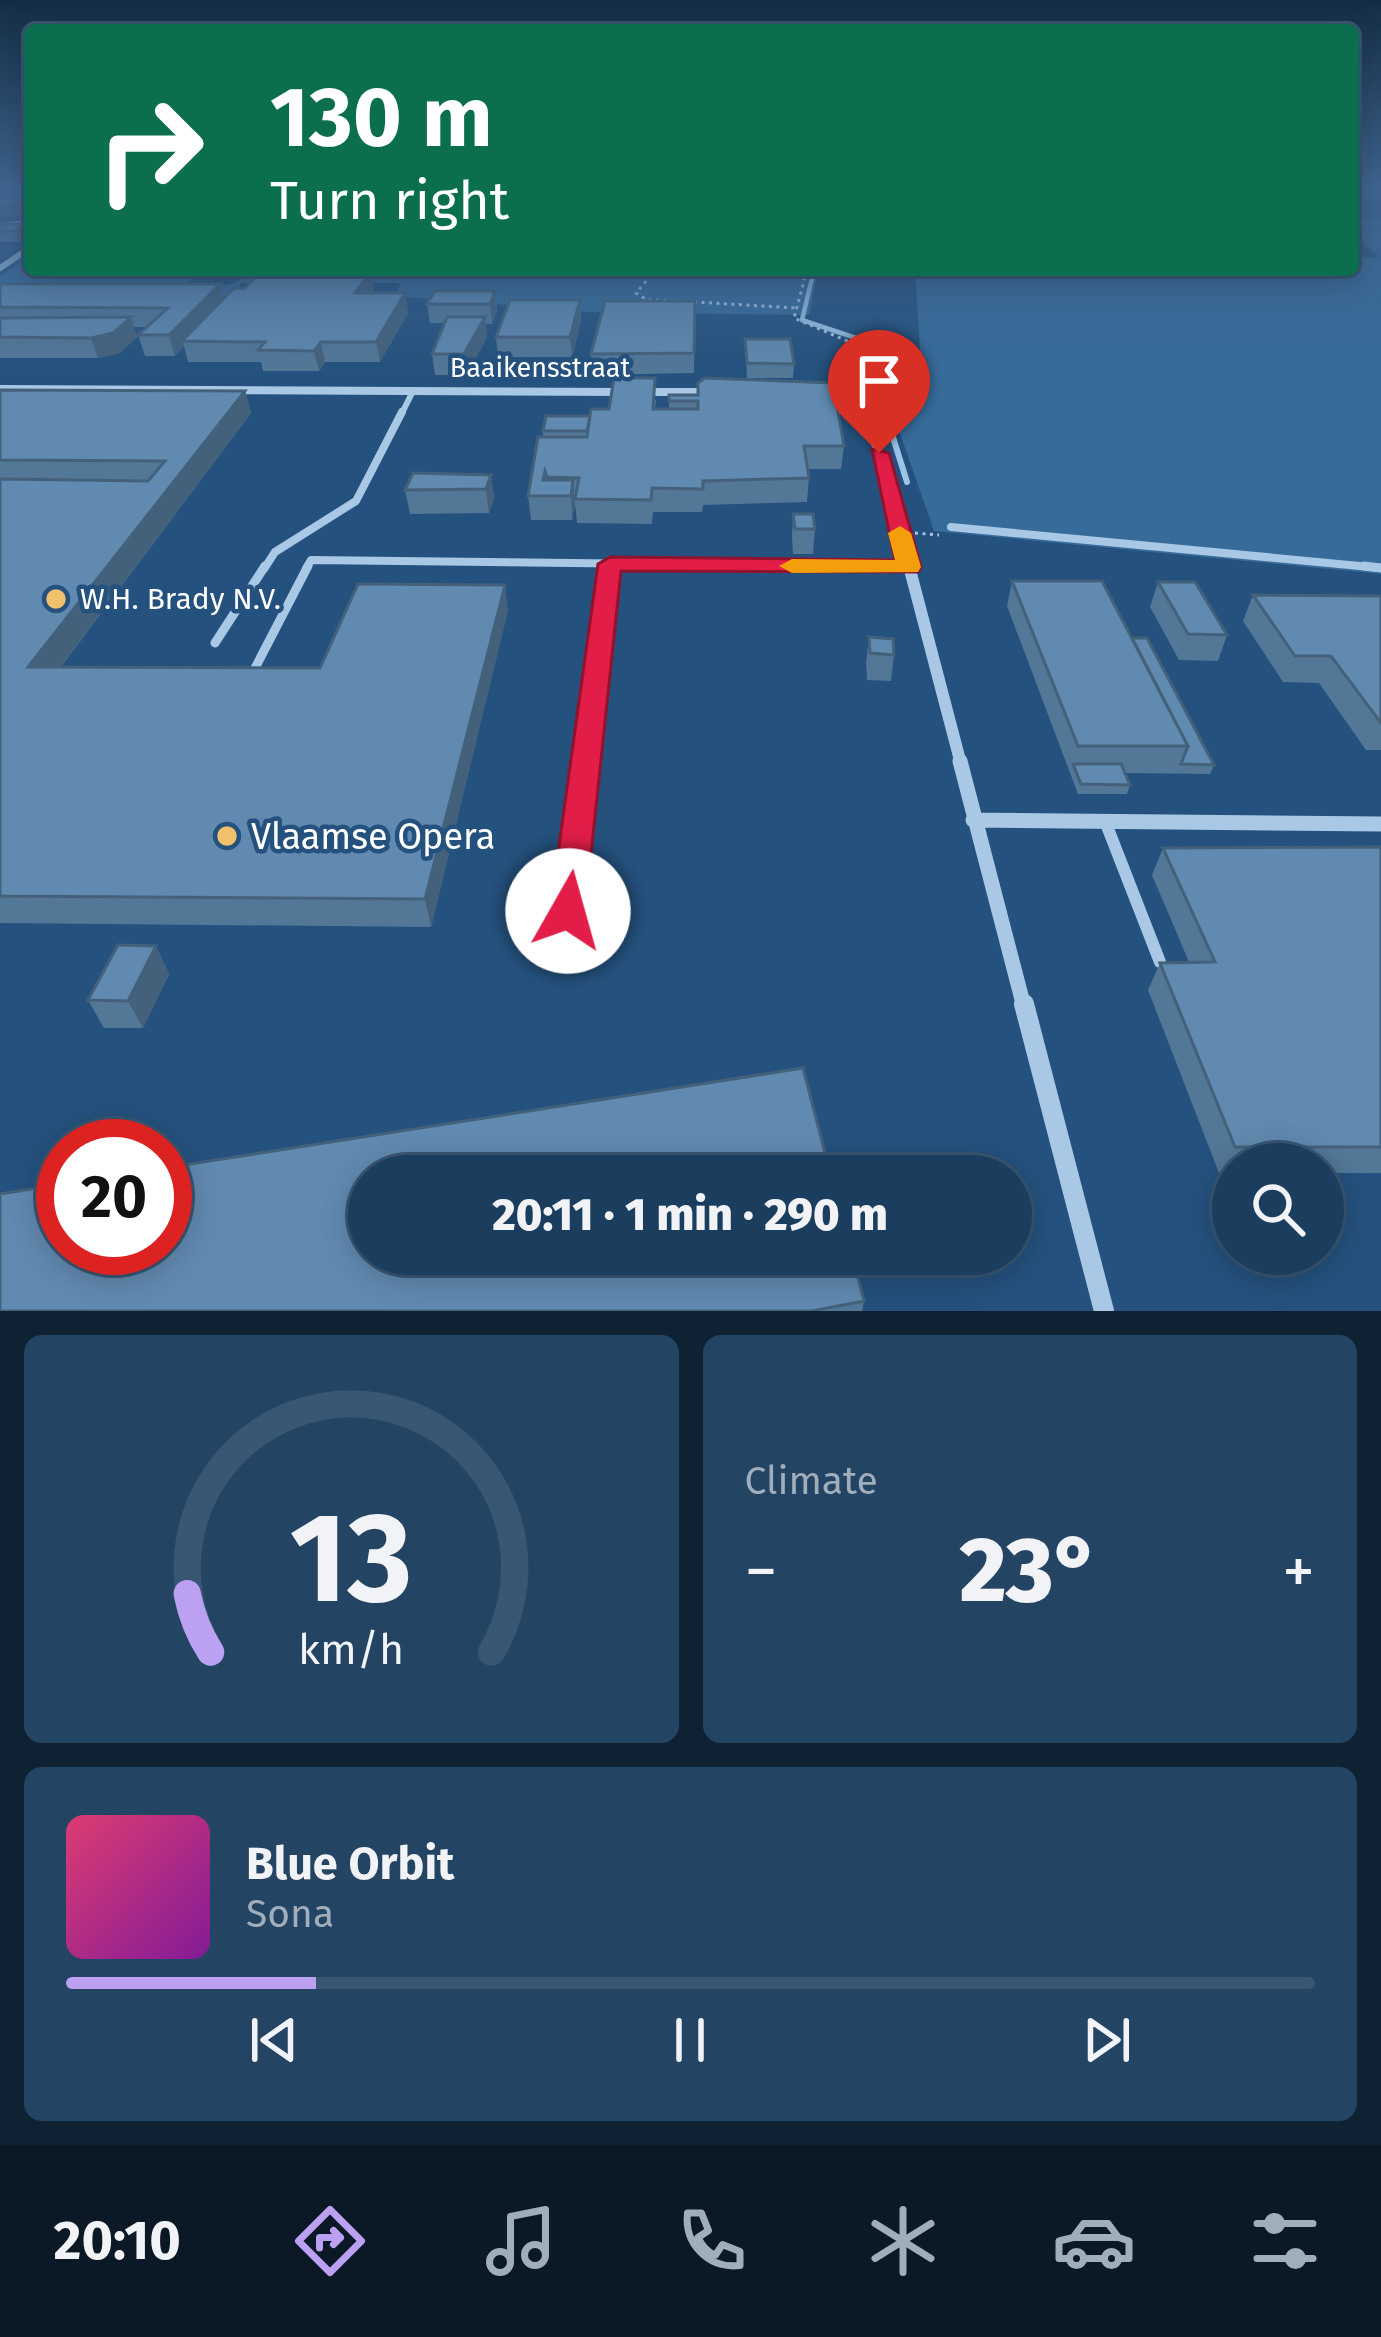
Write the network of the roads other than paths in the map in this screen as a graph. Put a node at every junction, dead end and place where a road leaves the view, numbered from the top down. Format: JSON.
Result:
{"nodes":[{"id":1,"x":0,"y":389,"type":"edge"},
{"id":2,"x":413,"y":391,"type":"junction"},
{"id":3,"x":727,"y":392,"type":"edge"},
{"id":4,"x":818,"y":392,"type":"edge"},
{"id":5,"x":951,"y":527,"type":"dead end"},
{"id":6,"x":610,"y":564,"type":"junction"},
{"id":7,"x":909,"y":567,"type":"junction"},
{"id":8,"x":1381,"y":568,"type":"edge"},
{"id":9,"x":215,"y":643,"type":"dead end"},
{"id":10,"x":251,"y":677,"type":"edge"},
{"id":11,"x":973,"y":820,"type":"junction"},
{"id":12,"x":1105,"y":821,"type":"junction"},
{"id":13,"x":1381,"y":824,"type":"edge"},
{"id":14,"x":568,"y":911,"type":"dead end"},
{"id":15,"x":1160,"y":962,"type":"edge"},
{"id":16,"x":1104,"y":1311,"type":"edge"}],
"edges":[{"from":1,"to":2,"type":"street","name":"Baaikensstraat"},
{"from":2,"to":3,"type":"street","name":"Baaikensstraat"},
{"from":2,"to":9,"type":"lane"},
{"from":4,"to":7,"type":"street"},
{"from":5,"to":8,"type":"lane"},
{"from":6,"to":7,"type":"lane"},
{"from":6,"to":10,"type":"lane"},
{"from":6,"to":14,"type":"lane"},
{"from":7,"to":11,"type":"street"},
{"from":11,"to":12,"type":"street"},
{"from":11,"to":16,"type":"street"},
{"from":12,"to":13,"type":"street"},
{"from":12,"to":15,"type":"lane"}]}
